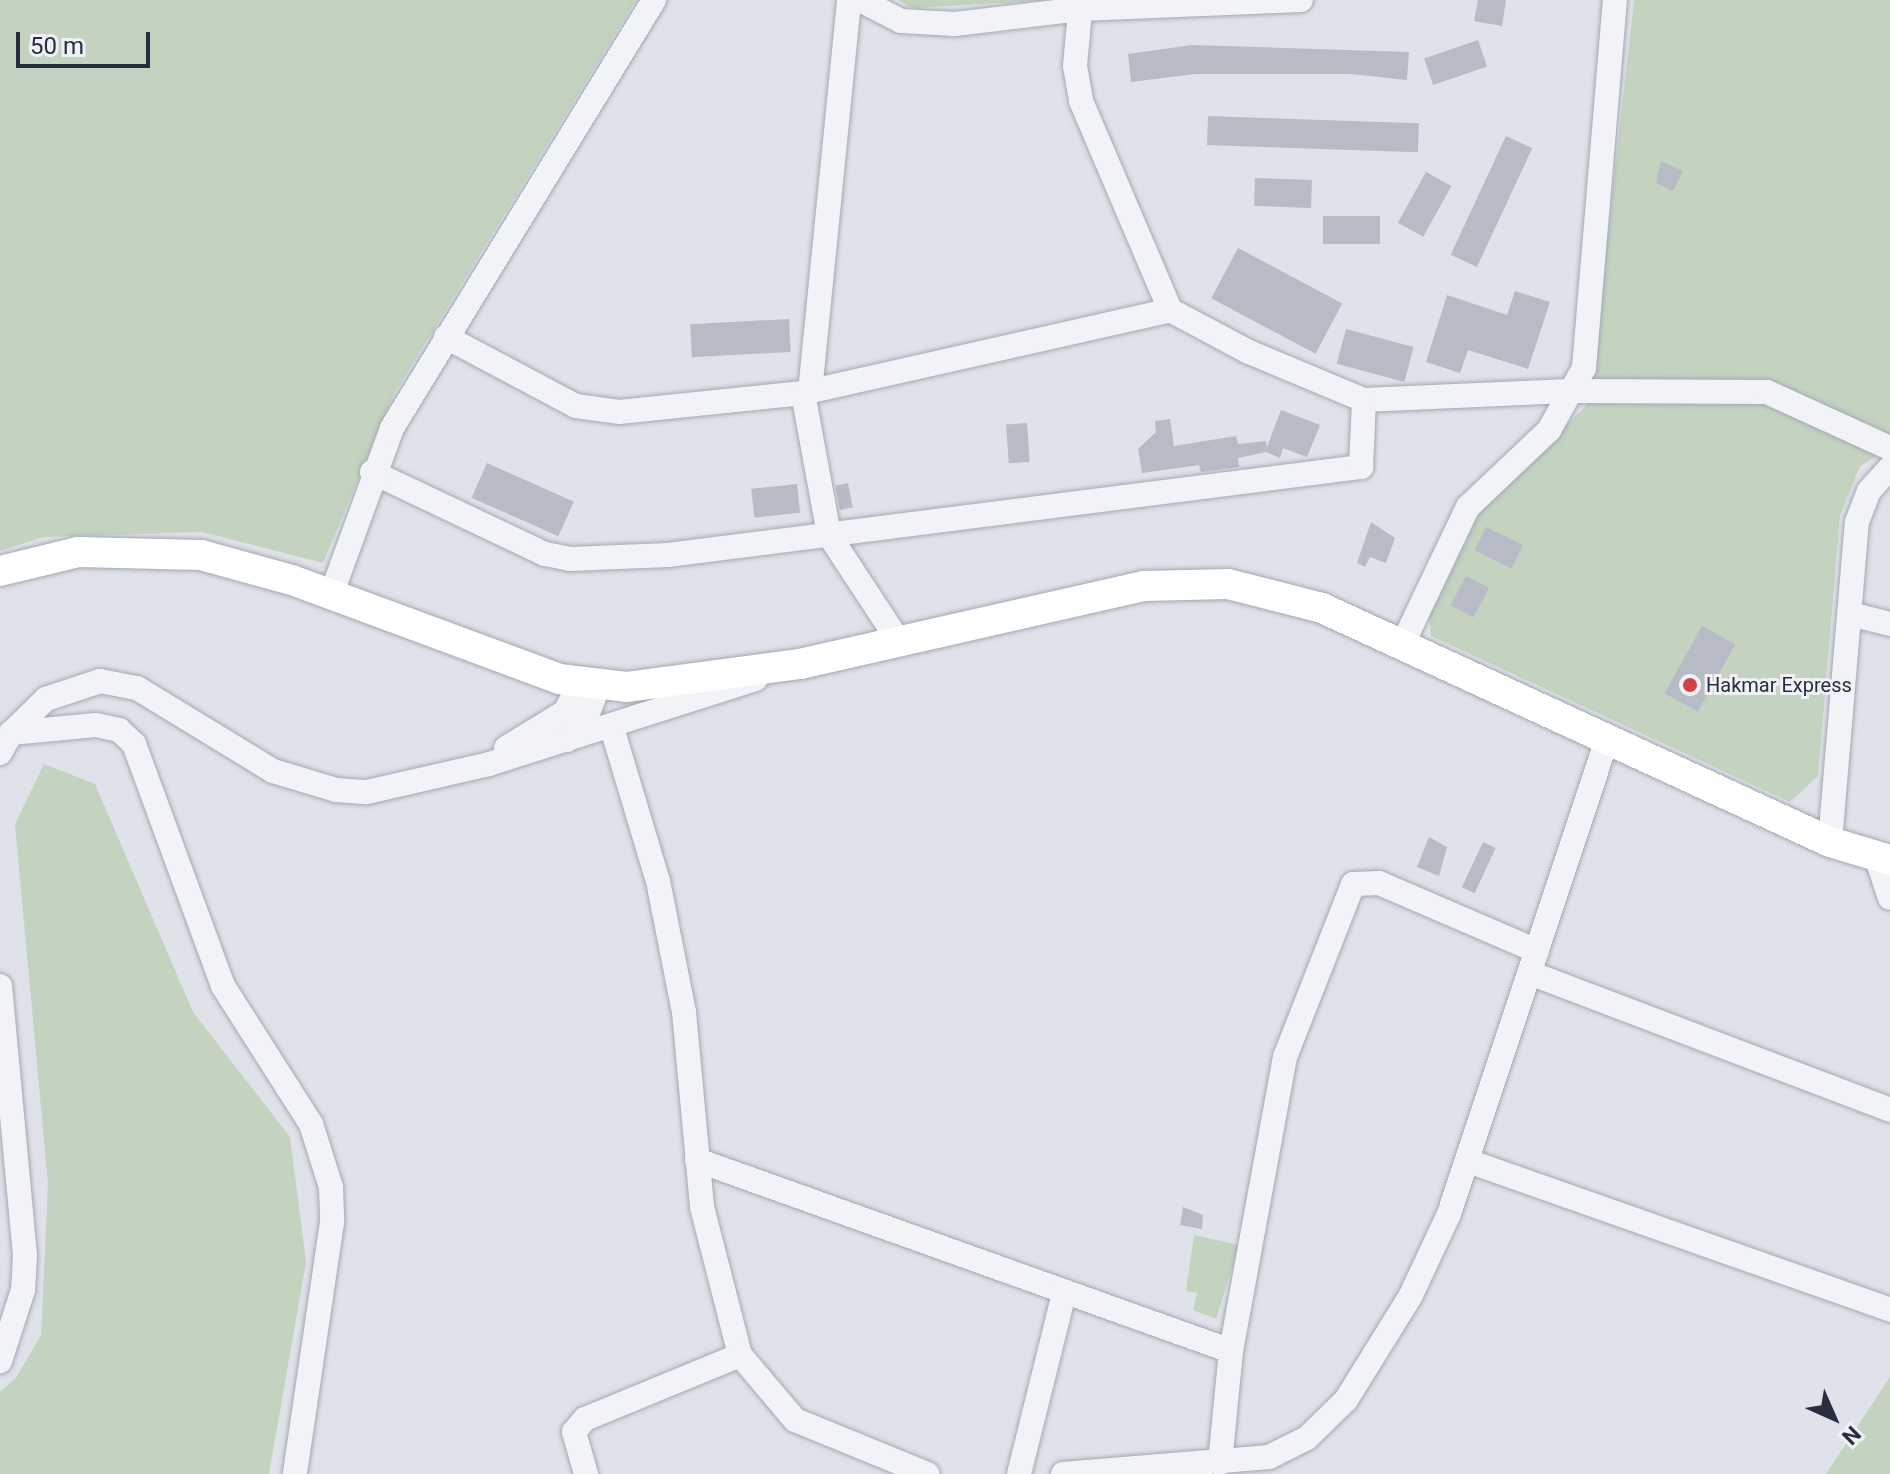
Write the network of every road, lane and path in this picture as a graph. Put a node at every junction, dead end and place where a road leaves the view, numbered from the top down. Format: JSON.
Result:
{"nodes":[{"id":1,"x":654,"y":0,"type":"edge"},
{"id":2,"x":849,"y":0,"type":"edge"},
{"id":3,"x":860,"y":0,"type":"edge"},
{"id":4,"x":1301,"y":0,"type":"edge"},
{"id":5,"x":1615,"y":0,"type":"edge"},
{"id":6,"x":1081,"y":4,"type":"edge"},
{"id":7,"x":1170,"y":310,"type":"junction"},
{"id":8,"x":446,"y":337,"type":"junction"},
{"id":9,"x":1574,"y":391,"type":"junction"},
{"id":10,"x":806,"y":393,"type":"junction"},
{"id":11,"x":1364,"y":400,"type":"junction"},
{"id":12,"x":1890,"y":448,"type":"edge"},
{"id":13,"x":1890,"y":468,"type":"edge"},
{"id":14,"x":372,"y":472,"type":"junction"},
{"id":15,"x":829,"y":535,"type":"junction"},
{"id":16,"x":0,"y":571,"type":"edge"},
{"id":17,"x":331,"y":595,"type":"junction"},
{"id":18,"x":1850,"y":614,"type":"junction"},
{"id":19,"x":1890,"y":624,"type":"edge"},
{"id":20,"x":900,"y":643,"type":"junction"},
{"id":21,"x":1403,"y":643,"type":"junction"},
{"id":22,"x":800,"y":664,"type":"junction"},
{"id":23,"x":590,"y":684,"type":"junction"},
{"id":24,"x":612,"y":728,"type":"junction"},
{"id":25,"x":565,"y":742,"type":"junction"},
{"id":26,"x":1606,"y":742,"type":"junction"},
{"id":27,"x":5,"y":743,"type":"edge"},
{"id":28,"x":462,"y":772,"type":"junction"},
{"id":29,"x":1830,"y":842,"type":"junction"},
{"id":30,"x":1883,"y":858,"type":"edge"},
{"id":31,"x":1890,"y":898,"type":"edge"},
{"id":32,"x":1533,"y":962,"type":"junction"},
{"id":33,"x":0,"y":986,"type":"edge"},
{"id":34,"x":1890,"y":1110,"type":"edge"},
{"id":35,"x":697,"y":1160,"type":"junction"},
{"id":36,"x":1468,"y":1161,"type":"junction"},
{"id":37,"x":1064,"y":1293,"type":"junction"},
{"id":38,"x":1890,"y":1310,"type":"edge"},
{"id":39,"x":1231,"y":1351,"type":"junction"},
{"id":40,"x":740,"y":1355,"type":"junction"},
{"id":41,"x":0,"y":1361,"type":"edge"},
{"id":42,"x":1220,"y":1463,"type":"junction"},
{"id":43,"x":295,"y":1474,"type":"edge"},
{"id":44,"x":586,"y":1474,"type":"edge"},
{"id":45,"x":927,"y":1474,"type":"edge"},
{"id":46,"x":1019,"y":1474,"type":"edge"},
{"id":47,"x":1063,"y":1474,"type":"edge"}],
"edges":[{"from":1,"to":8,"type":"street"},
{"from":2,"to":10,"type":"street"},
{"from":3,"to":6,"type":"street"},
{"from":4,"to":6,"type":"street"},
{"from":5,"to":9,"type":"street"},
{"from":6,"to":7,"type":"street"},
{"from":7,"to":10,"type":"street"},
{"from":7,"to":11,"type":"street"},
{"from":8,"to":10,"type":"street"},
{"from":8,"to":14,"type":"street"},
{"from":9,"to":11,"type":"street"},
{"from":9,"to":12,"type":"street"},
{"from":9,"to":21,"type":"street"},
{"from":10,"to":15,"type":"street"},
{"from":11,"to":15,"type":"street"},
{"from":13,"to":18,"type":"street"},
{"from":14,"to":15,"type":"street"},
{"from":14,"to":17,"type":"street"},
{"from":15,"to":20,"type":"street"},
{"from":16,"to":17,"type":"main road"},
{"from":17,"to":23,"type":"main road"},
{"from":18,"to":19,"type":"street"},
{"from":18,"to":29,"type":"street"},
{"from":20,"to":21,"type":"main road"},
{"from":20,"to":22,"type":"main road"},
{"from":21,"to":26,"type":"main road"},
{"from":22,"to":23,"type":"main road"},
{"from":22,"to":24,"type":"street"},
{"from":23,"to":25,"type":"street"},
{"from":23,"to":28,"type":"street"},
{"from":24,"to":25,"type":"street"},
{"from":24,"to":35,"type":"street"},
{"from":25,"to":28,"type":"street"},
{"from":26,"to":29,"type":"main road"},
{"from":26,"to":32,"type":"street"},
{"from":27,"to":28,"type":"street"},
{"from":27,"to":43,"type":"street"},
{"from":29,"to":30,"type":"main road"},
{"from":30,"to":31,"type":"street"},
{"from":32,"to":34,"type":"street"},
{"from":32,"to":36,"type":"street"},
{"from":32,"to":39,"type":"street"},
{"from":33,"to":41,"type":"street"},
{"from":35,"to":37,"type":"street"},
{"from":35,"to":40,"type":"street"},
{"from":36,"to":38,"type":"street"},
{"from":36,"to":42,"type":"street"},
{"from":37,"to":39,"type":"street"},
{"from":37,"to":46,"type":"street"},
{"from":39,"to":42,"type":"street"},
{"from":40,"to":44,"type":"street"},
{"from":40,"to":45,"type":"street"},
{"from":42,"to":47,"type":"street"}]}
